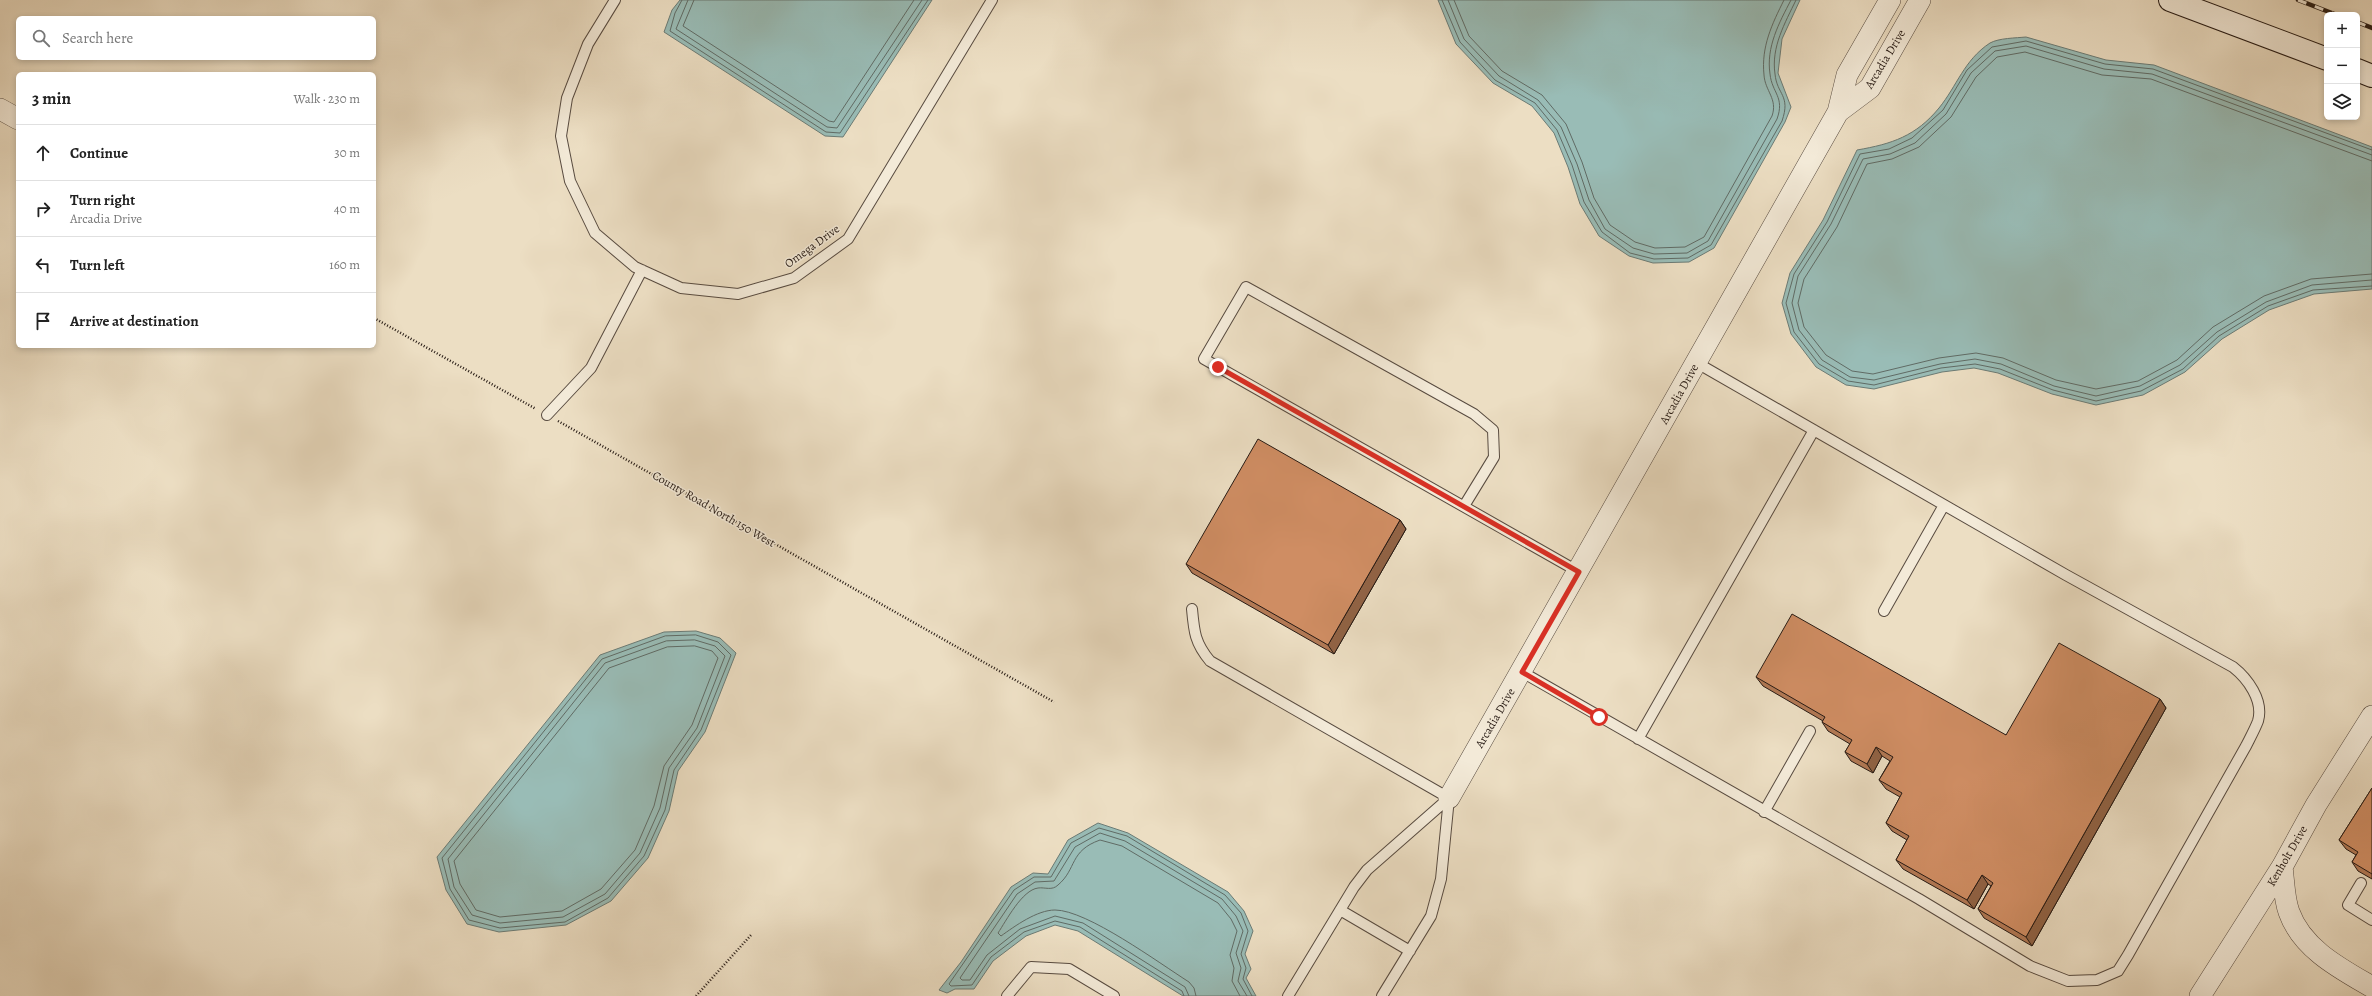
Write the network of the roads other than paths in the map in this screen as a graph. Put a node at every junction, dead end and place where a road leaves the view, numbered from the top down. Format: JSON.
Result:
{"nodes":[{"id":1,"x":615,"y":0,"type":"edge"},
{"id":2,"x":992,"y":0,"type":"edge"},
{"id":3,"x":1890,"y":0,"type":"edge"},
{"id":4,"x":1920,"y":0,"type":"edge"},
{"id":5,"x":2170,"y":0,"type":"edge"},
{"id":6,"x":2324,"y":58,"type":"edge"},
{"id":7,"x":2360,"y":71,"type":"edge"},
{"id":8,"x":2372,"y":76,"type":"edge"},
{"id":9,"x":0,"y":109,"type":"edge"},
{"id":10,"x":1838,"y":112,"type":"junction"},
{"id":11,"x":16,"y":118,"type":"edge"},
{"id":12,"x":642,"y":270,"type":"junction"},
{"id":13,"x":1697,"y":363,"type":"junction"},
{"id":14,"x":547,"y":415,"type":"road end"},
{"id":15,"x":1814,"y":430,"type":"junction"},
{"id":16,"x":1944,"y":505,"type":"junction"},
{"id":17,"x":1464,"y":506,"type":"junction"},
{"id":18,"x":1579,"y":572,"type":"junction"},
{"id":19,"x":1192,"y":609,"type":"dead end"},
{"id":20,"x":1884,"y":611,"type":"dead end"},
{"id":21,"x":1522,"y":672,"type":"junction"},
{"id":22,"x":2370,"y":724,"type":"edge"},
{"id":23,"x":1810,"y":730,"type":"dead end"},
{"id":24,"x":1638,"y":739,"type":"junction"},
{"id":25,"x":1449,"y":798,"type":"junction"},
{"id":26,"x":1764,"y":812,"type":"junction"},
{"id":27,"x":2282,"y":867,"type":"junction"},
{"id":28,"x":2361,"y":883,"type":"edge"},
{"id":29,"x":1340,"y":910,"type":"junction"},
{"id":30,"x":2372,"y":920,"type":"edge"},
{"id":31,"x":1410,"y":951,"type":"junction"},
{"id":32,"x":2372,"y":987,"type":"edge"},
{"id":33,"x":1006,"y":996,"type":"edge"},
{"id":34,"x":1114,"y":996,"type":"edge"},
{"id":35,"x":1288,"y":996,"type":"edge"},
{"id":36,"x":1382,"y":996,"type":"edge"},
{"id":37,"x":2200,"y":996,"type":"edge"}],
"edges":[{"from":1,"to":12,"type":"lane","name":"Omega Drive"},
{"from":2,"to":12,"type":"lane","name":"Omega Drive"},
{"from":3,"to":10,"type":"street"},
{"from":4,"to":10,"type":"street","name":"Arcadia Drive"},
{"from":5,"to":6,"type":"main road"},
{"from":7,"to":8,"type":"main road"},
{"from":9,"to":11,"type":"street"},
{"from":10,"to":13,"type":"street","name":"Arcadia Drive"},
{"from":12,"to":14,"type":"lane"},
{"from":13,"to":15,"type":"lane"},
{"from":13,"to":18,"type":"street","name":"Arcadia Drive"},
{"from":15,"to":16,"type":"lane"},
{"from":15,"to":24,"type":"lane"},
{"from":16,"to":20,"type":"lane"},
{"from":16,"to":26,"type":"lane"},
{"from":17,"to":17,"type":"lane"},
{"from":17,"to":18,"type":"lane"},
{"from":18,"to":21,"type":"street","name":"Arcadia Drive"},
{"from":19,"to":25,"type":"lane"},
{"from":21,"to":24,"type":"lane"},
{"from":21,"to":25,"type":"street","name":"Arcadia Drive"},
{"from":22,"to":27,"type":"street","name":"Kenholt Drive"},
{"from":23,"to":26,"type":"lane"},
{"from":24,"to":26,"type":"lane"},
{"from":25,"to":29,"type":"lane"},
{"from":25,"to":31,"type":"lane"},
{"from":27,"to":32,"type":"street"},
{"from":27,"to":37,"type":"street","name":"Kenholt Drive"},
{"from":28,"to":30,"type":"lane"},
{"from":29,"to":31,"type":"lane"},
{"from":29,"to":35,"type":"lane"},
{"from":31,"to":36,"type":"lane"},
{"from":33,"to":34,"type":"lane"}]}
